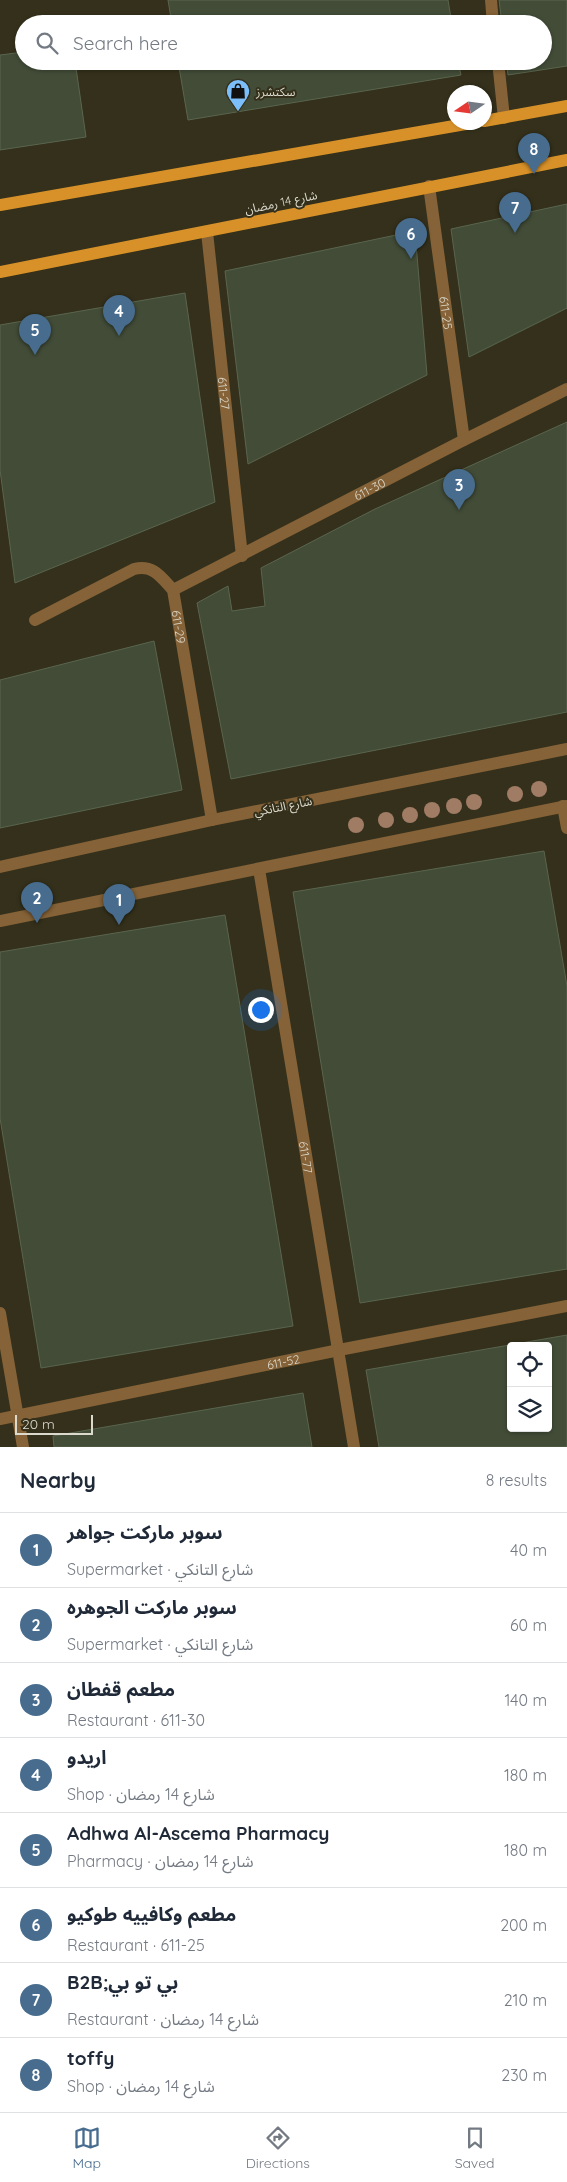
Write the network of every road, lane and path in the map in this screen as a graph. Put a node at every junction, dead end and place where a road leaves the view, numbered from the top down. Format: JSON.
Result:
{"nodes":[{"id":1,"x":491,"y":0,"type":"edge"},
{"id":2,"x":492,"y":15,"type":"edge"},
{"id":3,"x":499,"y":70,"type":"edge"},
{"id":4,"x":567,"y":106,"type":"edge"},
{"id":5,"x":504,"y":118,"type":"junction"},
{"id":6,"x":492,"y":120,"type":"edge"},
{"id":7,"x":447,"y":127,"type":"edge"},
{"id":8,"x":567,"y":160,"type":"edge"},
{"id":9,"x":429,"y":186,"type":"junction"},
{"id":10,"x":0,"y":205,"type":"edge"},
{"id":11,"x":207,"y":232,"type":"junction"},
{"id":12,"x":0,"y":272,"type":"edge"},
{"id":13,"x":567,"y":389,"type":"edge"},
{"id":14,"x":464,"y":440,"type":"junction"},
{"id":15,"x":242,"y":556,"type":"junction"},
{"id":16,"x":173,"y":590,"type":"junction"},
{"id":17,"x":34,"y":620,"type":"dead end"},
{"id":18,"x":567,"y":749,"type":"edge"},
{"id":19,"x":565,"y":806,"type":"edge"},
{"id":20,"x":212,"y":820,"type":"junction"},
{"id":21,"x":567,"y":828,"type":"edge"},
{"id":22,"x":0,"y":867,"type":"edge"},
{"id":23,"x":259,"y":869,"type":"junction"},
{"id":24,"x":0,"y":921,"type":"edge"},
{"id":25,"x":567,"y":1306,"type":"edge"},
{"id":26,"x":0,"y":1313,"type":"edge"},
{"id":27,"x":339,"y":1350,"type":"junction"},
{"id":28,"x":18,"y":1416,"type":"junction"},
{"id":29,"x":0,"y":1419,"type":"edge"},
{"id":30,"x":23,"y":1447,"type":"edge"},
{"id":31,"x":354,"y":1447,"type":"edge"}],
"edges":[{"from":1,"to":2,"type":"street"},
{"from":3,"to":5,"type":"street"},
{"from":4,"to":5,"type":"main road"},
{"from":5,"to":6,"type":"main road"},
{"from":7,"to":10,"type":"main road"},
{"from":8,"to":9,"type":"main road","name":"شارع 14 رمضان"},
{"from":9,"to":11,"type":"main road","name":"شارع 14 رمضان"},
{"from":9,"to":14,"type":"street","name":"611-25"},
{"from":11,"to":12,"type":"main road","name":"شارع 14 رمضان"},
{"from":11,"to":15,"type":"street","name":"611-27"},
{"from":13,"to":14,"type":"street","name":"611-30"},
{"from":14,"to":15,"type":"street","name":"611-30"},
{"from":15,"to":16,"type":"street","name":"611-30"},
{"from":16,"to":17,"type":"street"},
{"from":16,"to":20,"type":"street","name":"611-29"},
{"from":18,"to":20,"type":"street","name":"شارع التانكي"},
{"from":19,"to":21,"type":"street"},
{"from":19,"to":23,"type":"street"},
{"from":20,"to":22,"type":"street","name":"شارع التانكي"},
{"from":23,"to":24,"type":"street"},
{"from":23,"to":27,"type":"street","name":"611-77"},
{"from":25,"to":27,"type":"street","name":"611-52"},
{"from":26,"to":28,"type":"street"},
{"from":27,"to":28,"type":"street","name":"611-52"},
{"from":27,"to":31,"type":"street","name":"611-77"},
{"from":28,"to":29,"type":"street","name":"611-52"},
{"from":28,"to":30,"type":"street"}]}
